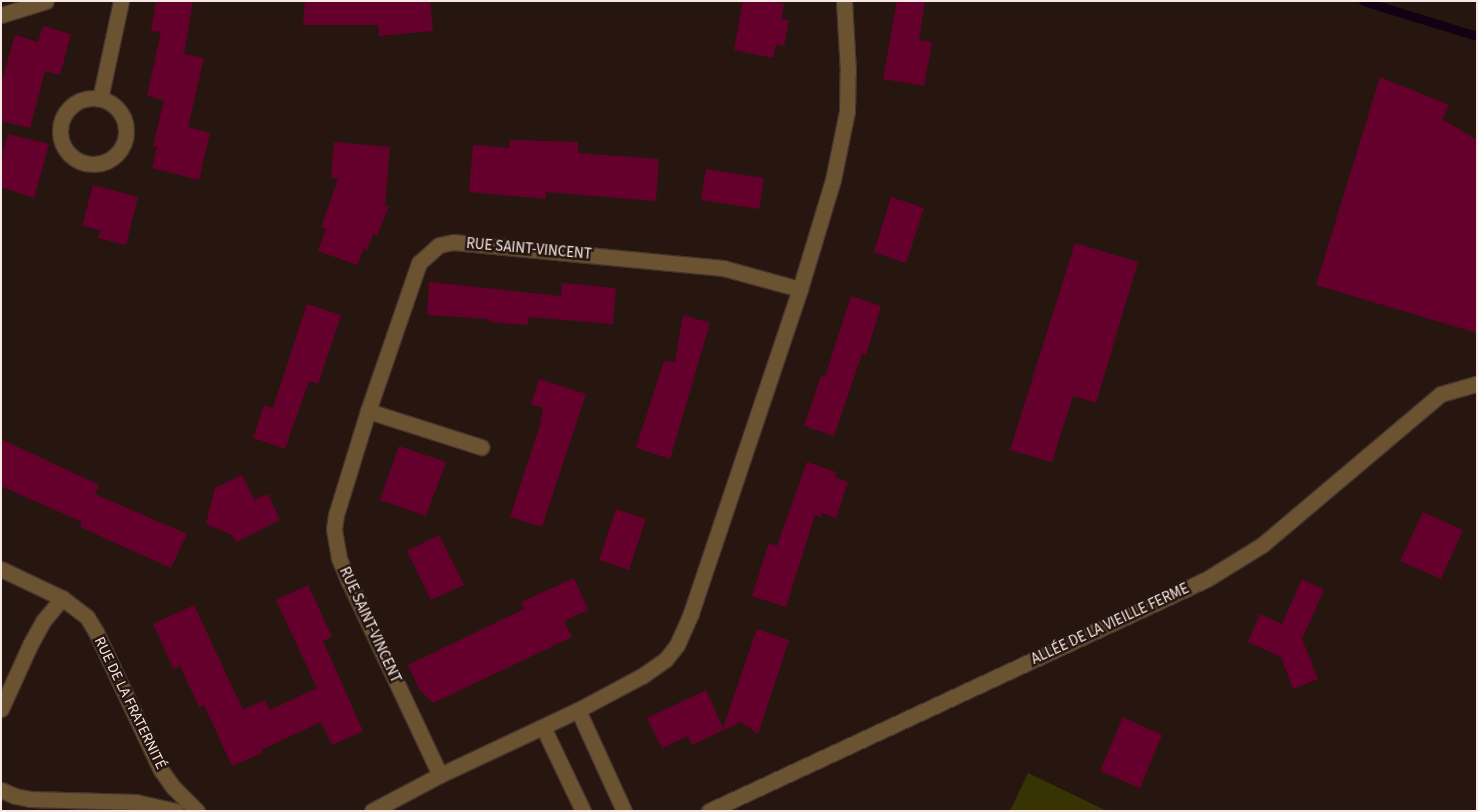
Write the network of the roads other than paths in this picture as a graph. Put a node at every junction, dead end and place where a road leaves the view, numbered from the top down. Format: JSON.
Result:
{"nodes":[{"id":1,"x":46,"y":1,"type":"edge"},
{"id":2,"x":121,"y":1,"type":"edge"},
{"id":3,"x":844,"y":1,"type":"edge"},
{"id":4,"x":1,"y":15,"type":"edge"},
{"id":5,"x":100,"y":99,"type":"junction"},
{"id":6,"x":800,"y":289,"type":"junction"},
{"id":7,"x":1477,"y":384,"type":"edge"},
{"id":8,"x":368,"y":412,"type":"junction"},
{"id":9,"x":482,"y":447,"type":"dead end"},
{"id":10,"x":1,"y":569,"type":"edge"},
{"id":11,"x":62,"y":598,"type":"junction"},
{"id":12,"x":1,"y":709,"type":"edge"},
{"id":13,"x":578,"y":710,"type":"junction"},
{"id":14,"x":543,"y":727,"type":"junction"},
{"id":15,"x":440,"y":775,"type":"junction"},
{"id":16,"x":1,"y":790,"type":"edge"},
{"id":17,"x":176,"y":811,"type":"edge"},
{"id":18,"x":197,"y":811,"type":"edge"},
{"id":19,"x":372,"y":811,"type":"edge"},
{"id":20,"x":583,"y":811,"type":"edge"},
{"id":21,"x":624,"y":811,"type":"edge"},
{"id":22,"x":709,"y":811,"type":"edge"}],
"edges":[{"from":1,"to":4,"type":"street"},
{"from":2,"to":5,"type":"street"},
{"from":3,"to":6,"type":"street"},
{"from":5,"to":5,"type":"street"},
{"from":6,"to":8,"type":"street","name":"RUE SAINT-VINCENT"},
{"from":6,"to":13,"type":"street"},
{"from":7,"to":22,"type":"street","name":"ALLÉE DE LA VIEILLE FERME"},
{"from":8,"to":9,"type":"street"},
{"from":8,"to":15,"type":"street","name":"RUE SAINT-VINCENT"},
{"from":10,"to":11,"type":"street","name":"RUE DE LA FRATERNITÉ"},
{"from":11,"to":12,"type":"street"},
{"from":11,"to":18,"type":"street","name":"RUE DE LA FRATERNITÉ"},
{"from":13,"to":14,"type":"street"},
{"from":13,"to":21,"type":"street"},
{"from":14,"to":15,"type":"street"},
{"from":14,"to":20,"type":"street"},
{"from":15,"to":19,"type":"street"},
{"from":16,"to":17,"type":"street"}]}
